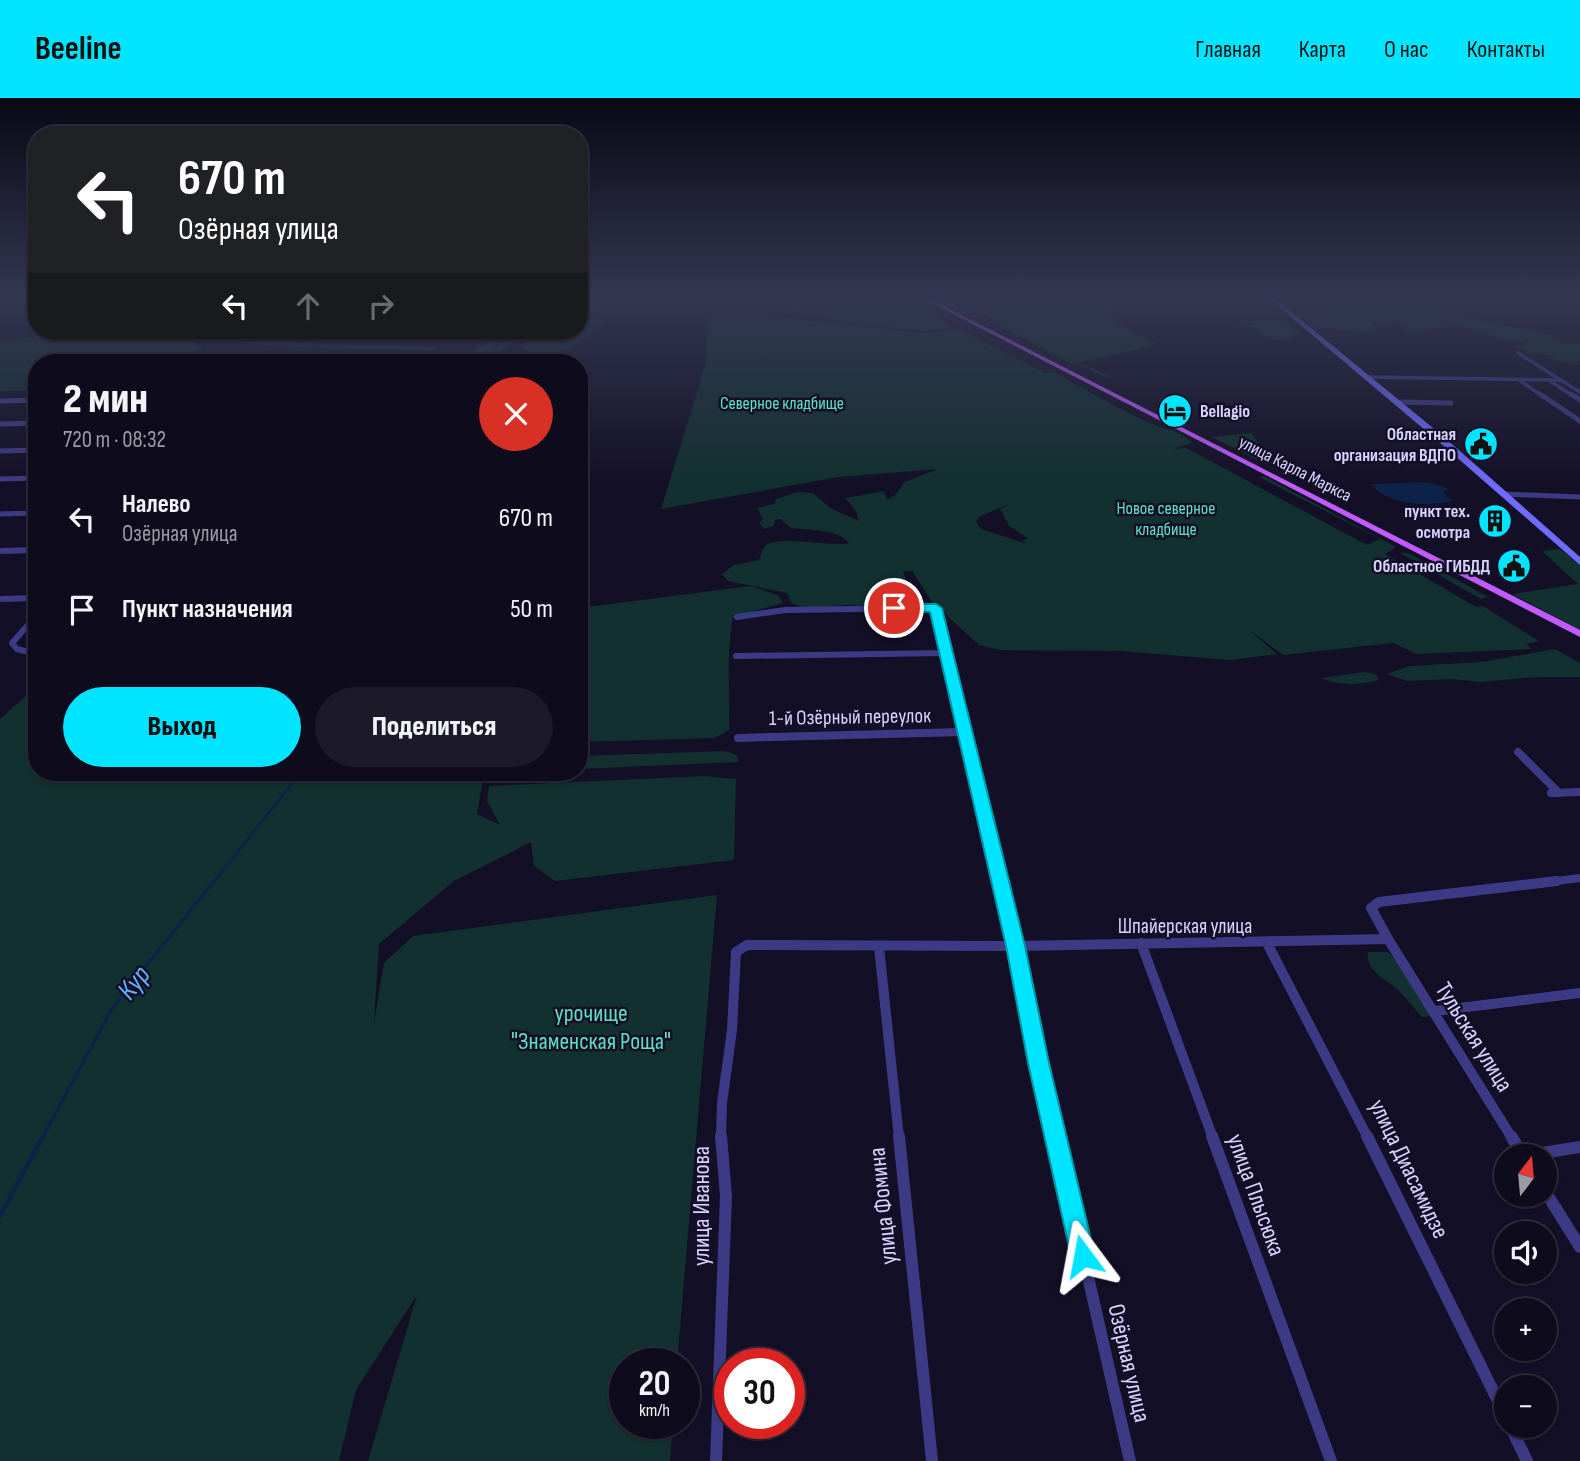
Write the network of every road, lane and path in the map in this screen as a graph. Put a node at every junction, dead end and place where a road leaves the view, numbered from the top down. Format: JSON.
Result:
{"nodes":[{"id":1,"x":1045,"y":360,"type":"edge"},
{"id":2,"x":1345,"y":360,"type":"edge"},
{"id":3,"x":1528,"y":360,"type":"edge"},
{"id":4,"x":1366,"y":377,"type":"junction"},
{"id":5,"x":1519,"y":380,"type":"junction"},
{"id":6,"x":1548,"y":380,"type":"junction"},
{"id":7,"x":1560,"y":380,"type":"junction"},
{"id":8,"x":1580,"y":392,"type":"edge"},
{"id":9,"x":19,"y":393,"type":"dead end"},
{"id":10,"x":28,"y":400,"type":"edge"},
{"id":11,"x":1580,"y":400,"type":"edge"},
{"id":12,"x":0,"y":401,"type":"edge"},
{"id":13,"x":8,"y":401,"type":"junction"},
{"id":14,"x":1397,"y":402,"type":"junction"},
{"id":15,"x":1451,"y":402,"type":"dead end"},
{"id":16,"x":0,"y":406,"type":"edge"},
{"id":17,"x":1580,"y":421,"type":"edge"},
{"id":18,"x":28,"y":423,"type":"edge"},
{"id":19,"x":0,"y":424,"type":"edge"},
{"id":20,"x":28,"y":450,"type":"edge"},
{"id":21,"x":0,"y":451,"type":"edge"},
{"id":22,"x":28,"y":478,"type":"edge"},
{"id":23,"x":0,"y":479,"type":"edge"},
{"id":24,"x":1503,"y":494,"type":"junction"},
{"id":25,"x":1580,"y":498,"type":"edge"},
{"id":26,"x":28,"y":513,"type":"edge"},
{"id":27,"x":0,"y":514,"type":"edge"},
{"id":28,"x":28,"y":550,"type":"edge"},
{"id":29,"x":0,"y":551,"type":"edge"},
{"id":30,"x":1580,"y":562,"type":"edge"},
{"id":31,"x":1502,"y":595,"type":"junction"},
{"id":32,"x":28,"y":598,"type":"edge"},
{"id":33,"x":0,"y":599,"type":"edge"},
{"id":34,"x":737,"y":617,"type":"dead end"},
{"id":35,"x":28,"y":625,"type":"edge"},
{"id":36,"x":1580,"y":634,"type":"edge"},
{"id":37,"x":1580,"y":640,"type":"edge"},
{"id":38,"x":28,"y":652,"type":"edge"},
{"id":39,"x":946,"y":653,"type":"junction"},
{"id":40,"x":736,"y":656,"type":"dead end"},
{"id":41,"x":963,"y":732,"type":"junction"},
{"id":42,"x":738,"y":738,"type":"dead end"},
{"id":43,"x":1518,"y":752,"type":"dead end"},
{"id":44,"x":1580,"y":792,"type":"edge"},
{"id":45,"x":1580,"y":878,"type":"edge"},
{"id":46,"x":1388,"y":939,"type":"junction"},
{"id":47,"x":1141,"y":943,"type":"junction"},
{"id":48,"x":1267,"y":943,"type":"junction"},
{"id":49,"x":1016,"y":946,"type":"junction"},
{"id":50,"x":879,"y":947,"type":"junction"},
{"id":51,"x":736,"y":952,"type":"joint"},
{"id":52,"x":1580,"y":993,"type":"edge"},
{"id":53,"x":1435,"y":1011,"type":"junction"},
{"id":54,"x":1516,"y":1144,"type":"edge"},
{"id":55,"x":1580,"y":1147,"type":"edge"},
{"id":56,"x":1558,"y":1150,"type":"edge"},
{"id":57,"x":1556,"y":1208,"type":"edge"},
{"id":58,"x":1580,"y":1247,"type":"edge"},
{"id":59,"x":1494,"y":1393,"type":"edge"},
{"id":60,"x":1516,"y":1438,"type":"edge"},
{"id":61,"x":716,"y":1461,"type":"edge"},
{"id":62,"x":932,"y":1461,"type":"edge"},
{"id":63,"x":1130,"y":1461,"type":"edge"},
{"id":64,"x":1331,"y":1461,"type":"edge"},
{"id":65,"x":1527,"y":1461,"type":"edge"}],
"edges":[{"from":1,"to":31,"type":"main road","name":"улица Карла Маркса"},
{"from":2,"to":4,"type":"main road"},
{"from":3,"to":7,"type":"street"},
{"from":4,"to":5,"type":"street"},
{"from":4,"to":14,"type":"main road"},
{"from":5,"to":6,"type":"street"},
{"from":5,"to":17,"type":"street"},
{"from":6,"to":7,"type":"street"},
{"from":6,"to":11,"type":"street"},
{"from":7,"to":8,"type":"street"},
{"from":9,"to":13,"type":"street"},
{"from":10,"to":13,"type":"street"},
{"from":12,"to":13,"type":"street"},
{"from":13,"to":16,"type":"street"},
{"from":14,"to":15,"type":"street"},
{"from":14,"to":24,"type":"main road"},
{"from":18,"to":19,"type":"street"},
{"from":20,"to":21,"type":"street"},
{"from":22,"to":23,"type":"street"},
{"from":24,"to":25,"type":"street"},
{"from":24,"to":30,"type":"main road"},
{"from":26,"to":27,"type":"street"},
{"from":28,"to":29,"type":"street"},
{"from":31,"to":36,"type":"main road","name":"улица Карла Маркса"},
{"from":31,"to":37,"type":"main road"},
{"from":32,"to":33,"type":"street"},
{"from":34,"to":39,"type":"street","name":"Озёрная улица"},
{"from":35,"to":38,"type":"street"},
{"from":39,"to":40,"type":"street"},
{"from":39,"to":41,"type":"street","name":"Озёрная улица"},
{"from":41,"to":42,"type":"street","name":"1-й Озёрный переулок"},
{"from":41,"to":49,"type":"street","name":"Озёрная улица"},
{"from":43,"to":44,"type":"street"},
{"from":45,"to":46,"type":"street"},
{"from":46,"to":48,"type":"street","name":"Шпайерская улица"},
{"from":46,"to":53,"type":"street","name":"Тульская улица"},
{"from":47,"to":48,"type":"street","name":"Шпайерская улица"},
{"from":47,"to":49,"type":"street","name":"Шпайерская улица"},
{"from":47,"to":64,"type":"street","name":"улица Плысюка"},
{"from":48,"to":59,"type":"street","name":"улица Диасамидзе"},
{"from":49,"to":50,"type":"street","name":"Шпайерская улица"},
{"from":49,"to":63,"type":"street","name":"Озёрная улица"},
{"from":50,"to":51,"type":"street","name":"Шпайерская улица"},
{"from":50,"to":62,"type":"street","name":"улица Фомина"},
{"from":51,"to":61,"type":"street","name":"улица Иванова"},
{"from":52,"to":53,"type":"street"},
{"from":53,"to":54,"type":"street","name":"Тульская улица"},
{"from":55,"to":56,"type":"street"},
{"from":57,"to":58,"type":"street"},
{"from":60,"to":65,"type":"street"}]}
